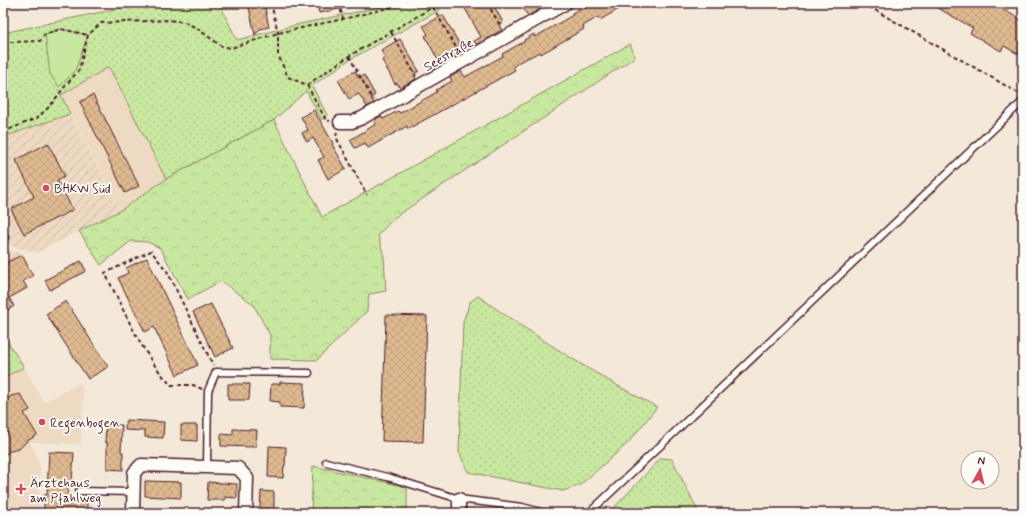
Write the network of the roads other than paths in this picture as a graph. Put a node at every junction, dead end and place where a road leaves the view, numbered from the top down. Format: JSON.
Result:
{"nodes":[{"id":1,"x":566,"y":3,"type":"edge"},
{"id":2,"x":1023,"y":101,"type":"edge"},
{"id":3,"x":340,"y":122,"type":"road end"},
{"id":4,"x":309,"y":374,"type":"dead end"},
{"id":5,"x":326,"y":462,"type":"dead end"},
{"id":6,"x":207,"y":467,"type":"junction"},
{"id":7,"x":79,"y":491,"type":"dead end"},
{"id":8,"x":134,"y":492,"type":"junction"},
{"id":9,"x":459,"y":499,"type":"junction"},
{"id":10,"x":133,"y":513,"type":"edge"},
{"id":11,"x":246,"y":513,"type":"edge"},
{"id":12,"x":458,"y":513,"type":"edge"},
{"id":13,"x":545,"y":513,"type":"edge"},
{"id":14,"x":586,"y":513,"type":"edge"}],
"edges":[{"from":1,"to":3,"type":"street","name":"Seestraße"},
{"from":2,"to":14,"type":"lane"},
{"from":4,"to":6,"type":"lane"},
{"from":5,"to":9,"type":"lane"},
{"from":6,"to":8,"type":"street"},
{"from":6,"to":11,"type":"street"},
{"from":7,"to":8,"type":"lane"},
{"from":8,"to":10,"type":"street"},
{"from":9,"to":12,"type":"street"},
{"from":9,"to":13,"type":"lane"}]}
